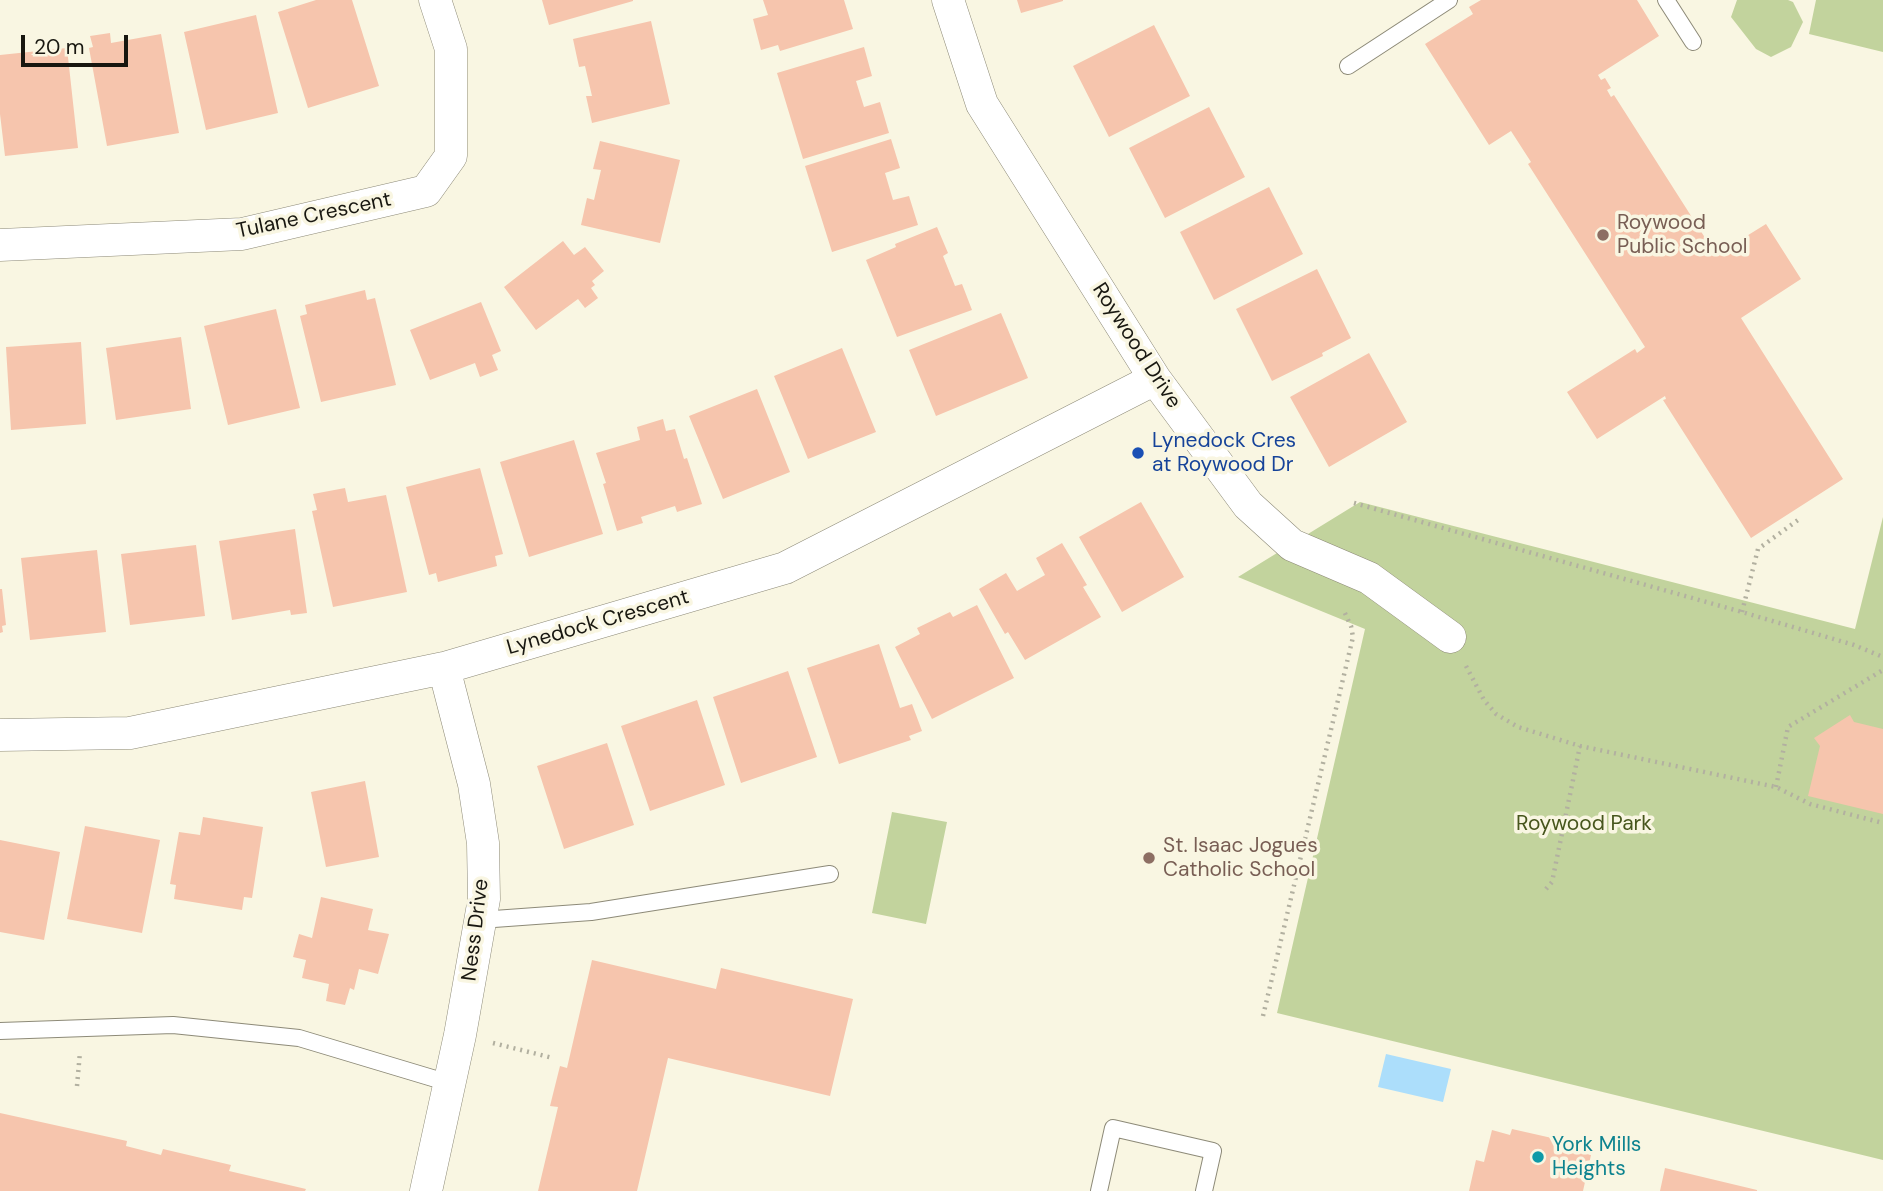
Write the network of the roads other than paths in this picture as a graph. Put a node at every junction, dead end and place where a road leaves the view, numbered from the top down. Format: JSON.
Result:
{"nodes":[{"id":1,"x":435,"y":0,"type":"edge"},
{"id":2,"x":948,"y":0,"type":"edge"},
{"id":3,"x":1449,"y":0,"type":"edge"},
{"id":4,"x":1666,"y":0,"type":"edge"},
{"id":5,"x":1693,"y":42,"type":"dead end"},
{"id":6,"x":1348,"y":66,"type":"dead end"},
{"id":7,"x":0,"y":245,"type":"edge"},
{"id":8,"x":1155,"y":379,"type":"junction"},
{"id":9,"x":1450,"y":637,"type":"road end"},
{"id":10,"x":444,"y":668,"type":"junction"},
{"id":11,"x":0,"y":736,"type":"edge"},
{"id":12,"x":830,"y":874,"type":"dead end"},
{"id":13,"x":480,"y":920,"type":"junction"},
{"id":14,"x":0,"y":1031,"type":"edge"},
{"id":15,"x":449,"y":1083,"type":"junction"},
{"id":16,"x":426,"y":1191,"type":"edge"},
{"id":17,"x":1099,"y":1191,"type":"edge"},
{"id":18,"x":1204,"y":1191,"type":"edge"}],
"edges":[{"from":1,"to":7,"type":"street","name":"Tulane Crescent"},
{"from":2,"to":8,"type":"street","name":"Roywood Drive"},
{"from":3,"to":6,"type":"lane"},
{"from":4,"to":5,"type":"lane"},
{"from":8,"to":9,"type":"street","name":"Roywood Drive"},
{"from":8,"to":10,"type":"street","name":"Lynedock Crescent"},
{"from":10,"to":11,"type":"street","name":"Lynedock Crescent"},
{"from":10,"to":13,"type":"street","name":"Ness Drive"},
{"from":12,"to":13,"type":"lane"},
{"from":13,"to":15,"type":"street","name":"Ness Drive"},
{"from":14,"to":15,"type":"lane"},
{"from":15,"to":16,"type":"street","name":"Ness Drive"},
{"from":17,"to":18,"type":"lane"}]}
